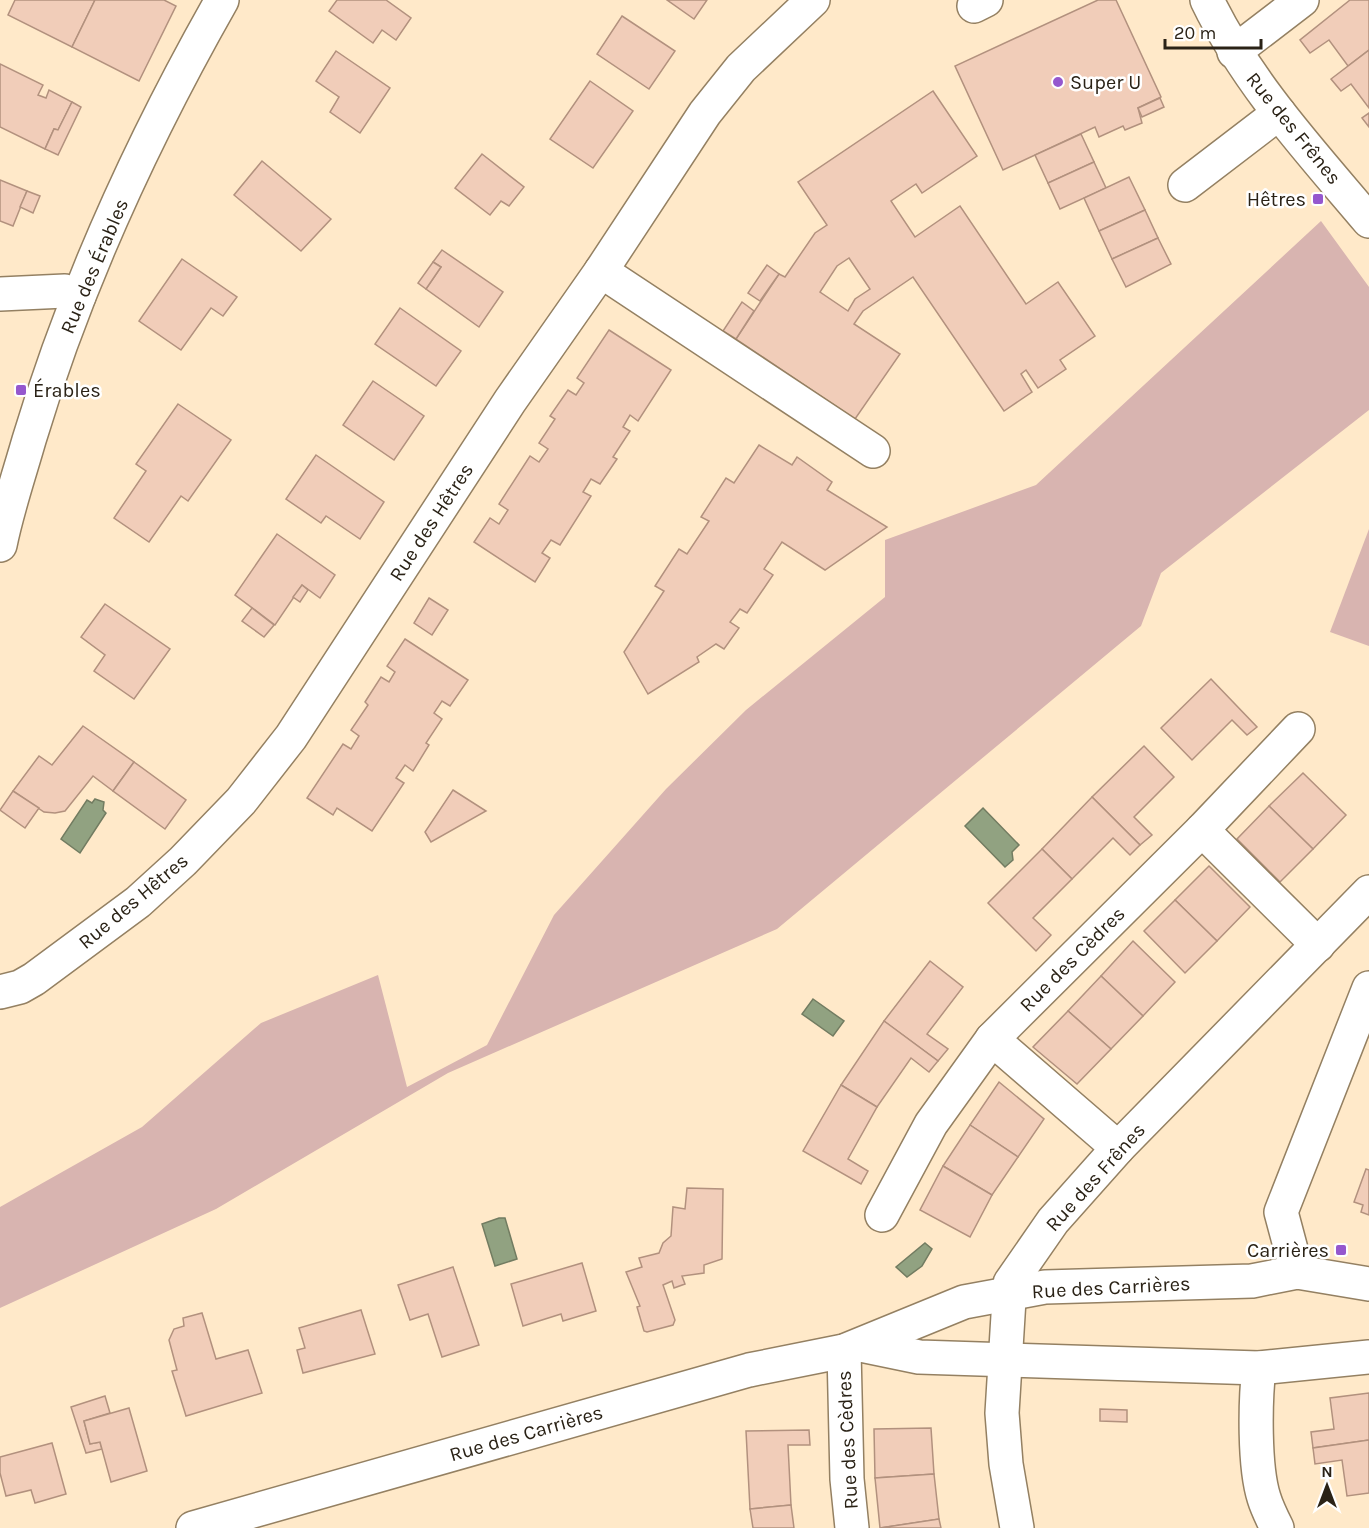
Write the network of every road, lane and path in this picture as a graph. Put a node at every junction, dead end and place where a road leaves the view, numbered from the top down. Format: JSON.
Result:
{"nodes":[{"id":1,"x":222,"y":0,"type":"edge"},
{"id":2,"x":813,"y":0,"type":"edge"},
{"id":3,"x":1207,"y":0,"type":"edge"},
{"id":4,"x":1302,"y":0,"type":"edge"},
{"id":5,"x":1234,"y":52,"type":"junction"},
{"id":6,"x":1279,"y":113,"type":"junction"},
{"id":7,"x":1185,"y":185,"type":"dead end"},
{"id":8,"x":1369,"y":220,"type":"edge"},
{"id":9,"x":601,"y":271,"type":"junction"},
{"id":10,"x":0,"y":294,"type":"edge"},
{"id":11,"x":79,"y":296,"type":"junction"},
{"id":12,"x":873,"y":451,"type":"dead end"},
{"id":13,"x":0,"y":545,"type":"edge"},
{"id":14,"x":1298,"y":729,"type":"dead end"},
{"id":15,"x":1202,"y":830,"type":"junction"},
{"id":16,"x":1366,"y":898,"type":"edge"},
{"id":17,"x":1318,"y":945,"type":"junction"},
{"id":18,"x":1369,"y":988,"type":"edge"},
{"id":19,"x":0,"y":992,"type":"edge"},
{"id":20,"x":992,"y":1039,"type":"junction"},
{"id":21,"x":1118,"y":1148,"type":"junction"},
{"id":22,"x":882,"y":1215,"type":"dead end"},
{"id":23,"x":1297,"y":1272,"type":"junction"},
{"id":24,"x":1369,"y":1284,"type":"edge"},
{"id":25,"x":1008,"y":1293,"type":"junction"},
{"id":26,"x":853,"y":1348,"type":"junction"},
{"id":27,"x":1369,"y":1357,"type":"edge"},
{"id":28,"x":1004,"y":1359,"type":"junction"},
{"id":29,"x":1259,"y":1368,"type":"junction"},
{"id":30,"x":193,"y":1528,"type":"edge"},
{"id":31,"x":852,"y":1528,"type":"edge"},
{"id":32,"x":1017,"y":1528,"type":"edge"},
{"id":33,"x":1277,"y":1528,"type":"edge"}],
"edges":[{"from":1,"to":11,"type":"street","name":"Rue des Érables"},
{"from":2,"to":9,"type":"street","name":"Rue des Hêtres"},
{"from":3,"to":5,"type":"street","name":"Rue des Frênes"},
{"from":4,"to":5,"type":"street"},
{"from":5,"to":6,"type":"street","name":"Rue des Frênes"},
{"from":6,"to":7,"type":"street"},
{"from":6,"to":8,"type":"street","name":"Rue des Frênes"},
{"from":9,"to":12,"type":"street"},
{"from":9,"to":19,"type":"street","name":"Rue des Hêtres"},
{"from":10,"to":11,"type":"street"},
{"from":11,"to":13,"type":"street","name":"Rue des Érables"},
{"from":14,"to":15,"type":"street","name":"Rue des Cèdres"},
{"from":15,"to":17,"type":"street"},
{"from":15,"to":20,"type":"street","name":"Rue des Cèdres"},
{"from":16,"to":17,"type":"street","name":"Rue des Frênes"},
{"from":17,"to":21,"type":"street","name":"Rue des Frênes"},
{"from":18,"to":23,"type":"street"},
{"from":20,"to":21,"type":"street"},
{"from":20,"to":22,"type":"street","name":"Rue des Cèdres"},
{"from":21,"to":25,"type":"street","name":"Rue des Frênes"},
{"from":23,"to":24,"type":"street","name":"Rue des Carrières"},
{"from":23,"to":25,"type":"street","name":"Rue des Carrières"},
{"from":25,"to":26,"type":"street","name":"Rue des Carrières"},
{"from":25,"to":28,"type":"street","name":"Rue des Frênes"},
{"from":26,"to":28,"type":"street","name":"Rue des Carrières"},
{"from":26,"to":30,"type":"street","name":"Rue des Carrières"},
{"from":26,"to":31,"type":"street","name":"Rue des Cèdres"},
{"from":27,"to":29,"type":"street","name":"Rue des Carrières"},
{"from":28,"to":29,"type":"street","name":"Rue des Carrières"},
{"from":28,"to":32,"type":"street","name":"Rue des Frênes"},
{"from":29,"to":33,"type":"street"}]}
